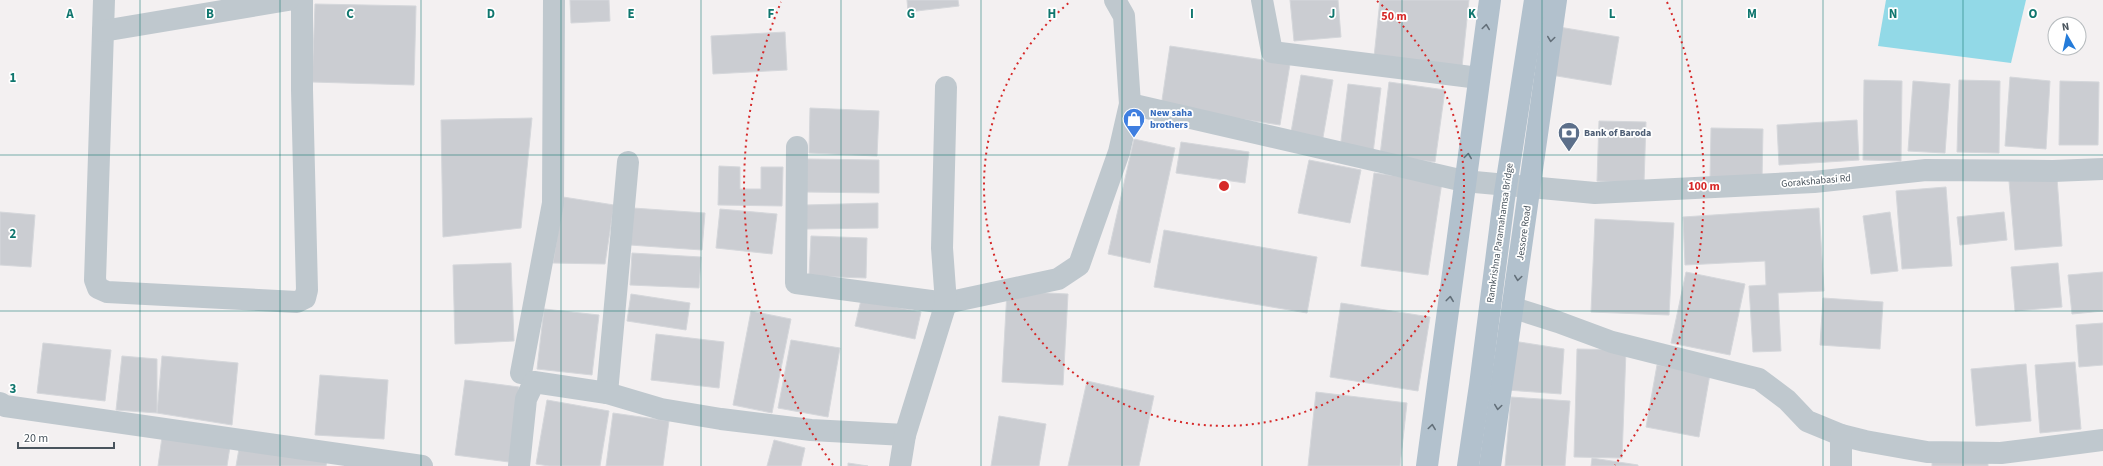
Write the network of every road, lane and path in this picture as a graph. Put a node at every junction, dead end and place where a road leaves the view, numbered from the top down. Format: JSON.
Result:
{"nodes":[{"id":1,"x":104,"y":0,"type":"edge"},
{"id":2,"x":288,"y":0,"type":"edge"},
{"id":3,"x":302,"y":0,"type":"edge"},
{"id":4,"x":554,"y":0,"type":"edge"},
{"id":5,"x":1115,"y":0,"type":"edge"},
{"id":6,"x":1262,"y":0,"type":"edge"},
{"id":7,"x":1490,"y":0,"type":"edge"},
{"id":8,"x":1535,"y":0,"type":"edge"},
{"id":9,"x":1556,"y":0,"type":"edge"},
{"id":10,"x":103,"y":31,"type":"junction"},
{"id":11,"x":1479,"y":78,"type":"junction"},
{"id":12,"x":946,"y":87,"type":"dead end"},
{"id":13,"x":1130,"y":104,"type":"junction"},
{"id":14,"x":797,"y":147,"type":"dead end"},
{"id":15,"x":628,"y":162,"type":"dead end"},
{"id":16,"x":2103,"y":169,"type":"edge"},
{"id":17,"x":1464,"y":181,"type":"junction"},
{"id":18,"x":1530,"y":188,"type":"junction"},
{"id":19,"x":946,"y":303,"type":"junction"},
{"id":20,"x":1514,"y":308,"type":"junction"},
{"id":21,"x":520,"y":373,"type":"dead end"},
{"id":22,"x":607,"y":393,"type":"junction"},
{"id":23,"x":0,"y":403,"type":"edge"},
{"id":24,"x":905,"y":435,"type":"junction"},
{"id":25,"x":1841,"y":435,"type":"junction"},
{"id":26,"x":2103,"y":440,"type":"edge"},
{"id":27,"x":1926,"y":459,"type":"edge"},
{"id":28,"x":422,"y":466,"type":"edge"},
{"id":29,"x":519,"y":466,"type":"edge"},
{"id":30,"x":900,"y":466,"type":"edge"},
{"id":31,"x":1427,"y":466,"type":"edge"},
{"id":32,"x":1468,"y":466,"type":"edge"},
{"id":33,"x":1490,"y":466,"type":"edge"},
{"id":34,"x":1841,"y":466,"type":"edge"}],
"edges":[{"from":1,"to":10,"type":"street"},
{"from":2,"to":10,"type":"street"},
{"from":3,"to":10,"type":"street"},
{"from":4,"to":21,"type":"street"},
{"from":5,"to":13,"type":"street"},
{"from":6,"to":11,"type":"street"},
{"from":11,"to":7,"type":"main road","one_way":true},
{"from":8,"to":32,"type":"main road","name":"Ramkrishna Paramahamsa Bridge","bridge":true},
{"from":9,"to":18,"type":"main road","name":"Jessore Road","one_way":true},
{"from":17,"to":11,"type":"main road","one_way":true},
{"from":12,"to":19,"type":"street"},
{"from":13,"to":17,"type":"street","name":"Gorakshabasi Rd"},
{"from":13,"to":19,"type":"street"},
{"from":14,"to":19,"type":"street"},
{"from":15,"to":22,"type":"street"},
{"from":16,"to":18,"type":"street","name":"Gorakshabasi Rd"},
{"from":17,"to":18,"type":"street","name":"Gorakshabasi Rd"},
{"from":31,"to":17,"type":"main road","one_way":true},
{"from":18,"to":20,"type":"main road","name":"Jessore Road","one_way":true},
{"from":19,"to":24,"type":"street"},
{"from":20,"to":25,"type":"street"},
{"from":20,"to":33,"type":"main road","name":"Jessore Road","one_way":true},
{"from":22,"to":24,"type":"street"},
{"from":22,"to":29,"type":"street"},
{"from":23,"to":28,"type":"street"},
{"from":24,"to":30,"type":"street"},
{"from":25,"to":27,"type":"street"},
{"from":25,"to":34,"type":"street"},
{"from":26,"to":27,"type":"street"}]}
